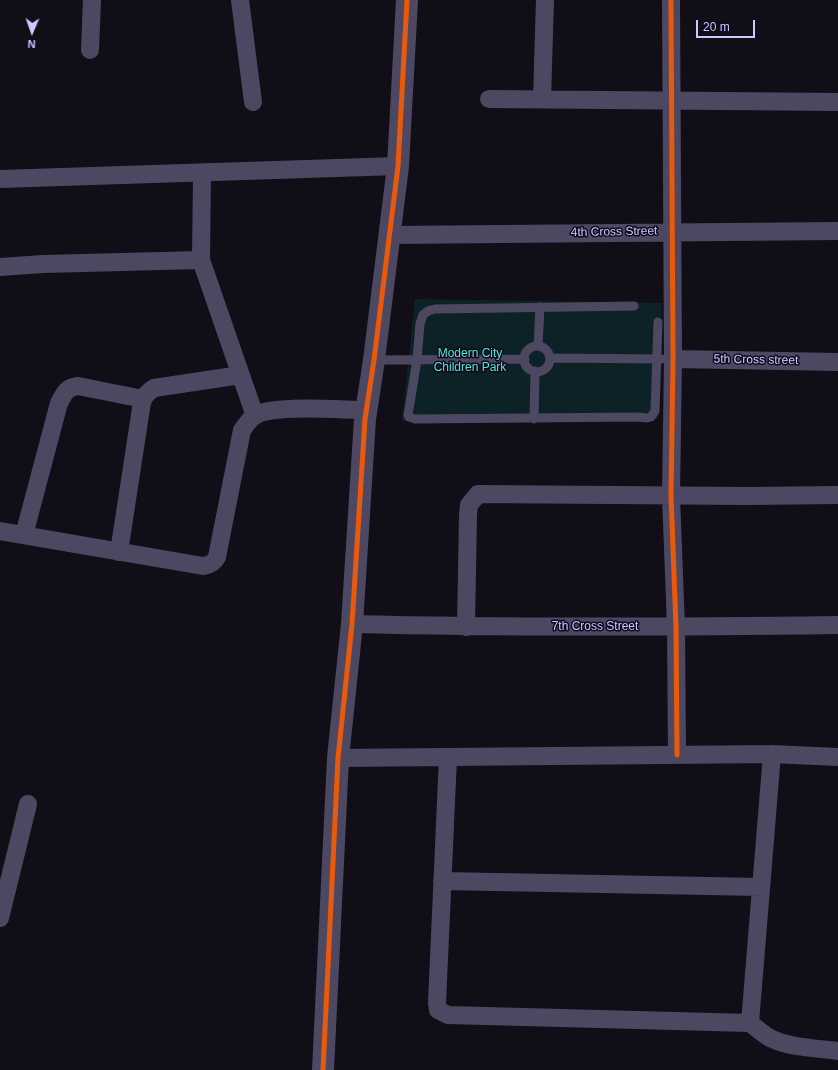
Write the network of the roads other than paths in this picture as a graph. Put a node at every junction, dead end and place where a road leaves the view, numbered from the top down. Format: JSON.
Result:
{"nodes":[{"id":1,"x":92,"y":0,"type":"edge"},
{"id":2,"x":240,"y":0,"type":"edge"},
{"id":3,"x":407,"y":0,"type":"edge"},
{"id":4,"x":545,"y":0,"type":"edge"},
{"id":5,"x":671,"y":0,"type":"edge"},
{"id":6,"x":90,"y":50,"type":"dead end"},
{"id":7,"x":489,"y":99,"type":"dead end"},
{"id":8,"x":542,"y":100,"type":"junction"},
{"id":9,"x":672,"y":101,"type":"junction"},
{"id":10,"x":253,"y":102,"type":"dead end"},
{"id":11,"x":838,"y":102,"type":"edge"},
{"id":12,"x":398,"y":166,"type":"junction"},
{"id":13,"x":202,"y":173,"type":"junction"},
{"id":14,"x":0,"y":179,"type":"edge"},
{"id":15,"x":838,"y":231,"type":"edge"},
{"id":16,"x":672,"y":232,"type":"junction"},
{"id":17,"x":389,"y":235,"type":"junction"},
{"id":18,"x":201,"y":260,"type":"junction"},
{"id":19,"x":0,"y":267,"type":"edge"},
{"id":20,"x":634,"y":306,"type":"dead end"},
{"id":21,"x":540,"y":307,"type":"junction"},
{"id":22,"x":658,"y":322,"type":"dead end"},
{"id":23,"x":538,"y":346,"type":"junction"},
{"id":24,"x":550,"y":358,"type":"junction"},
{"id":25,"x":525,"y":359,"type":"junction"},
{"id":26,"x":665,"y":359,"type":"junction"},
{"id":27,"x":374,"y":360,"type":"junction"},
{"id":28,"x":417,"y":360,"type":"junction"},
{"id":29,"x":838,"y":362,"type":"edge"},
{"id":30,"x":535,"y":371,"type":"junction"},
{"id":31,"x":241,"y":375,"type":"junction"},
{"id":32,"x":143,"y":399,"type":"junction"},
{"id":33,"x":366,"y":410,"type":"junction"},
{"id":34,"x":255,"y":416,"type":"junction"},
{"id":35,"x":534,"y":419,"type":"junction"},
{"id":36,"x":838,"y":495,"type":"edge"},
{"id":37,"x":671,"y":496,"type":"junction"},
{"id":38,"x":0,"y":531,"type":"edge"},
{"id":39,"x":24,"y":535,"type":"junction"},
{"id":40,"x":120,"y":552,"type":"junction"},
{"id":41,"x":352,"y":624,"type":"junction"},
{"id":42,"x":838,"y":625,"type":"edge"},
{"id":43,"x":466,"y":626,"type":"junction"},
{"id":44,"x":676,"y":627,"type":"junction"},
{"id":45,"x":772,"y":754,"type":"junction"},
{"id":46,"x":677,"y":755,"type":"junction"},
{"id":47,"x":448,"y":757,"type":"junction"},
{"id":48,"x":838,"y":757,"type":"edge"},
{"id":49,"x":338,"y":758,"type":"junction"},
{"id":50,"x":28,"y":804,"type":"dead end"},
{"id":51,"x":442,"y":881,"type":"junction"},
{"id":52,"x":761,"y":887,"type":"junction"},
{"id":53,"x":0,"y":918,"type":"edge"},
{"id":54,"x":750,"y":1023,"type":"junction"},
{"id":55,"x":838,"y":1051,"type":"edge"},
{"id":56,"x":323,"y":1070,"type":"edge"}],
"edges":[{"from":1,"to":6,"type":"street"},
{"from":2,"to":10,"type":"street"},
{"from":3,"to":12,"type":"street"},
{"from":4,"to":8,"type":"street"},
{"from":5,"to":9,"type":"street"},
{"from":7,"to":8,"type":"street"},
{"from":8,"to":9,"type":"street"},
{"from":9,"to":11,"type":"street"},
{"from":9,"to":16,"type":"street"},
{"from":12,"to":13,"type":"street"},
{"from":12,"to":17,"type":"street"},
{"from":13,"to":14,"type":"street"},
{"from":13,"to":18,"type":"street"},
{"from":15,"to":16,"type":"street","name":"4th Cross Street"},
{"from":16,"to":17,"type":"street","name":"4th Cross Street"},
{"from":16,"to":26,"type":"street"},
{"from":17,"to":27,"type":"street"},
{"from":18,"to":19,"type":"street"},
{"from":18,"to":31,"type":"street"},
{"from":20,"to":21,"type":"lane"},
{"from":21,"to":23,"type":"lane"},
{"from":21,"to":28,"type":"lane"},
{"from":22,"to":26,"type":"lane"},
{"from":23,"to":24,"type":"lane"},
{"from":23,"to":25,"type":"lane"},
{"from":24,"to":26,"type":"lane"},
{"from":24,"to":30,"type":"lane"},
{"from":25,"to":28,"type":"lane"},
{"from":25,"to":30,"type":"lane"},
{"from":26,"to":29,"type":"street","name":"5th Cross street"},
{"from":26,"to":35,"type":"lane"},
{"from":26,"to":37,"type":"street"},
{"from":27,"to":28,"type":"lane"},
{"from":27,"to":33,"type":"street"},
{"from":28,"to":35,"type":"lane"},
{"from":30,"to":35,"type":"lane"},
{"from":31,"to":32,"type":"street"},
{"from":31,"to":34,"type":"street"},
{"from":32,"to":39,"type":"street"},
{"from":32,"to":40,"type":"street"},
{"from":33,"to":34,"type":"street"},
{"from":33,"to":41,"type":"street"},
{"from":34,"to":40,"type":"street"},
{"from":36,"to":37,"type":"street"},
{"from":37,"to":43,"type":"street"},
{"from":37,"to":44,"type":"street"},
{"from":38,"to":39,"type":"street"},
{"from":39,"to":40,"type":"street"},
{"from":41,"to":43,"type":"street","name":"7th Cross Street"},
{"from":41,"to":49,"type":"street"},
{"from":42,"to":44,"type":"street","name":"7th Cross Street"},
{"from":43,"to":44,"type":"street","name":"7th Cross Street"},
{"from":44,"to":46,"type":"street"},
{"from":45,"to":46,"type":"street"},
{"from":45,"to":48,"type":"street"},
{"from":45,"to":52,"type":"street"},
{"from":46,"to":47,"type":"street"},
{"from":47,"to":49,"type":"street"},
{"from":47,"to":51,"type":"street"},
{"from":49,"to":56,"type":"street"},
{"from":50,"to":53,"type":"street"},
{"from":51,"to":52,"type":"street"},
{"from":51,"to":54,"type":"street"},
{"from":52,"to":54,"type":"street"},
{"from":54,"to":55,"type":"street"}]}
